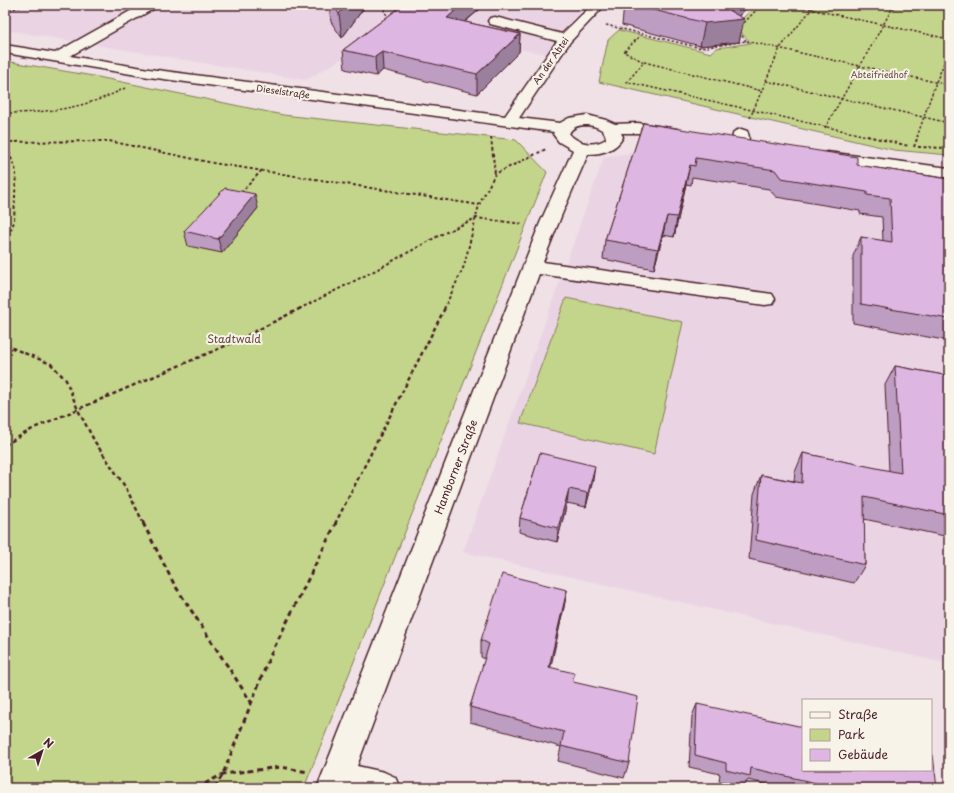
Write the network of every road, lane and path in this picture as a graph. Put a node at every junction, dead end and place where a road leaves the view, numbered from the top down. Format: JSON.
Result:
{"nodes":[{"id":1,"x":28,"y":5,"type":"edge"},
{"id":2,"x":150,"y":5,"type":"edge"},
{"id":3,"x":387,"y":5,"type":"edge"},
{"id":4,"x":599,"y":5,"type":"edge"},
{"id":5,"x":761,"y":5,"type":"edge"},
{"id":6,"x":791,"y":5,"type":"edge"},
{"id":7,"x":815,"y":5,"type":"edge"},
{"id":8,"x":899,"y":5,"type":"edge"},
{"id":9,"x":811,"y":10,"type":"junction"},
{"id":10,"x":5,"y":11,"type":"edge"},
{"id":11,"x":389,"y":19,"type":"edge"},
{"id":12,"x":584,"y":20,"type":"junction"},
{"id":13,"x":494,"y":22,"type":"dead end"},
{"id":14,"x":883,"y":25,"type":"junction"},
{"id":15,"x":642,"y":34,"type":"junction"},
{"id":16,"x":565,"y":39,"type":"junction"},
{"id":17,"x":949,"y":39,"type":"edge"},
{"id":18,"x":746,"y":41,"type":"junction"},
{"id":19,"x":780,"y":48,"type":"junction"},
{"id":20,"x":5,"y":49,"type":"edge"},
{"id":21,"x":949,"y":52,"type":"edge"},
{"id":22,"x":58,"y":57,"type":"junction"},
{"id":23,"x":644,"y":62,"type":"junction"},
{"id":24,"x":860,"y":66,"type":"junction"},
{"id":25,"x":149,"y":73,"type":"junction"},
{"id":26,"x":766,"y":81,"type":"junction"},
{"id":27,"x":936,"y":82,"type":"junction"},
{"id":28,"x":949,"y":85,"type":"edge"},
{"id":29,"x":762,"y":90,"type":"junction"},
{"id":30,"x":842,"y":99,"type":"junction"},
{"id":31,"x":753,"y":110,"type":"junction"},
{"id":32,"x":5,"y":113,"type":"edge"},
{"id":33,"x":924,"y":118,"type":"junction"},
{"id":34,"x":489,"y":119,"type":"junction"},
{"id":35,"x":509,"y":121,"type":"junction"},
{"id":36,"x":949,"y":123,"type":"edge"},
{"id":37,"x":825,"y":128,"type":"junction"},
{"id":38,"x":613,"y":129,"type":"junction"},
{"id":39,"x":689,"y":136,"type":"edge"},
{"id":40,"x":570,"y":139,"type":"junction"},
{"id":41,"x":5,"y":142,"type":"edge"},
{"id":42,"x":914,"y":147,"type":"junction"},
{"id":43,"x":949,"y":148,"type":"edge"},
{"id":44,"x":815,"y":156,"type":"edge"},
{"id":45,"x":261,"y":171,"type":"junction"},
{"id":46,"x":949,"y":173,"type":"edge"},
{"id":47,"x":495,"y":174,"type":"junction"},
{"id":48,"x":240,"y":194,"type":"edge"},
{"id":49,"x":479,"y":204,"type":"junction"},
{"id":50,"x":476,"y":218,"type":"junction"},
{"id":51,"x":548,"y":228,"type":"junction"},
{"id":52,"x":5,"y":244,"type":"edge"},
{"id":53,"x":533,"y":267,"type":"junction"},
{"id":54,"x":765,"y":299,"type":"dead end"},
{"id":55,"x":5,"y":345,"type":"edge"},
{"id":56,"x":78,"y":410,"type":"junction"},
{"id":57,"x":5,"y":445,"type":"edge"},
{"id":58,"x":251,"y":702,"type":"junction"},
{"id":59,"x":223,"y":774,"type":"junction"},
{"id":60,"x":335,"y":782,"type":"edge"},
{"id":61,"x":197,"y":788,"type":"edge"},
{"id":62,"x":215,"y":788,"type":"edge"},
{"id":63,"x":384,"y":788,"type":"edge"}],
"edges":[{"from":1,"to":10,"type":"path"},
{"from":2,"to":22,"type":"street"},
{"from":3,"to":11,"type":"path"},
{"from":4,"to":12,"type":"street","name":"An der Abtei"},
{"from":5,"to":18,"type":"path"},
{"from":6,"to":9,"type":"path"},
{"from":7,"to":9,"type":"path"},
{"from":8,"to":14,"type":"path"},
{"from":9,"to":14,"type":"path"},
{"from":9,"to":19,"type":"path"},
{"from":12,"to":15,"type":"path"},
{"from":12,"to":16,"type":"street","name":"An der Abtei"},
{"from":13,"to":16,"type":"street"},
{"from":14,"to":17,"type":"path"},
{"from":14,"to":24,"type":"path"},
{"from":15,"to":18,"type":"path"},
{"from":15,"to":23,"type":"path"},
{"from":16,"to":35,"type":"street","name":"An der Abtei"},
{"from":18,"to":19,"type":"path"},
{"from":19,"to":24,"type":"path"},
{"from":19,"to":26,"type":"path"},
{"from":20,"to":22,"type":"street","name":"Dieselstraße"},
{"from":21,"to":27,"type":"path"},
{"from":22,"to":25,"type":"street","name":"Dieselstraße"},
{"from":23,"to":29,"type":"path"},
{"from":23,"to":31,"type":"path"},
{"from":24,"to":27,"type":"path"},
{"from":24,"to":30,"type":"path"},
{"from":25,"to":32,"type":"path"},
{"from":25,"to":34,"type":"street","name":"Dieselstraße"},
{"from":26,"to":29,"type":"path"},
{"from":26,"to":30,"type":"path"},
{"from":27,"to":28,"type":"path"},
{"from":27,"to":33,"type":"path"},
{"from":29,"to":31,"type":"path"},
{"from":30,"to":33,"type":"path"},
{"from":30,"to":37,"type":"path"},
{"from":31,"to":37,"type":"path"},
{"from":33,"to":36,"type":"path"},
{"from":33,"to":42,"type":"path"},
{"from":34,"to":35,"type":"street","name":"Dieselstraße"},
{"from":34,"to":47,"type":"path"},
{"from":35,"to":40,"type":"street","name":"Dieselstraße"},
{"from":37,"to":42,"type":"path"},
{"from":38,"to":39,"type":"street"},
{"from":38,"to":40,"type":"street","name":"Dieselstraße"},
{"from":38,"to":40,"type":"street","name":"Dieselstraße"},
{"from":40,"to":47,"type":"path"},
{"from":40,"to":51,"type":"street","name":"Hamborner Straße"},
{"from":41,"to":45,"type":"path"},
{"from":41,"to":52,"type":"path"},
{"from":42,"to":43,"type":"path"},
{"from":44,"to":46,"type":"street"},
{"from":45,"to":48,"type":"path"},
{"from":45,"to":49,"type":"path"},
{"from":47,"to":49,"type":"path"},
{"from":49,"to":50,"type":"path"},
{"from":50,"to":51,"type":"path"},
{"from":50,"to":56,"type":"path"},
{"from":50,"to":58,"type":"path"},
{"from":51,"to":53,"type":"street","name":"Hamborner Straße"},
{"from":53,"to":54,"type":"street"},
{"from":53,"to":60,"type":"street","name":"Hamborner Straße"},
{"from":55,"to":56,"type":"path"},
{"from":56,"to":57,"type":"path"},
{"from":56,"to":58,"type":"path"},
{"from":58,"to":59,"type":"path"},
{"from":59,"to":60,"type":"path"},
{"from":59,"to":61,"type":"path"},
{"from":59,"to":62,"type":"path"},
{"from":60,"to":63,"type":"street"}]}
